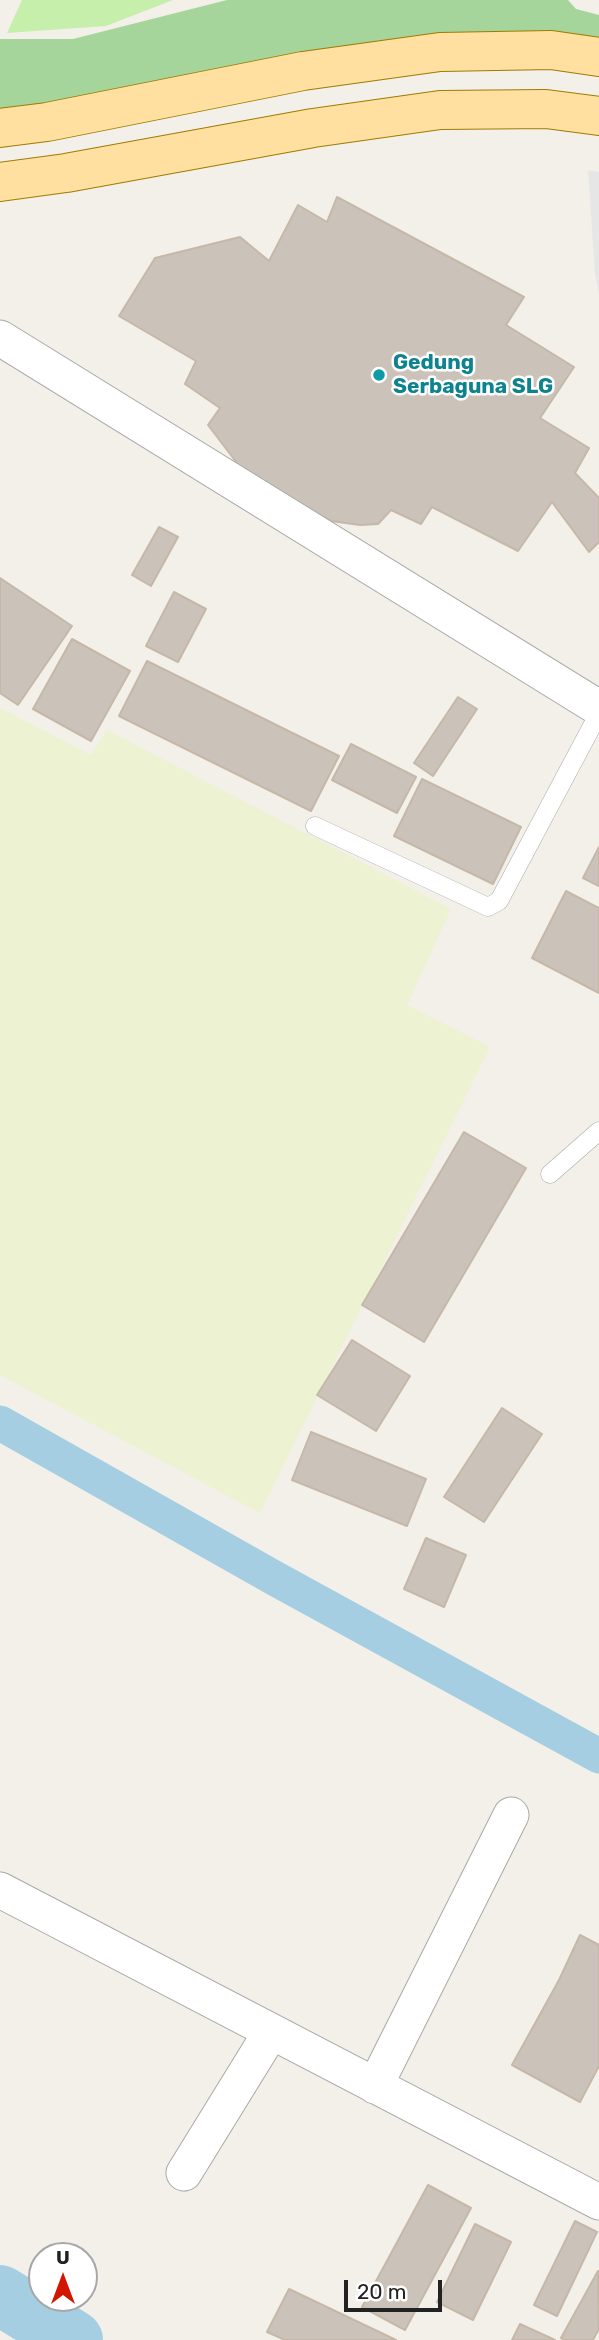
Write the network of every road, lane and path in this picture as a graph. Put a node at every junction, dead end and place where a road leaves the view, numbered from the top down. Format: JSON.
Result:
{"nodes":[{"id":1,"x":599,"y":57,"type":"edge"},
{"id":2,"x":599,"y":116,"type":"edge"},
{"id":3,"x":0,"y":128,"type":"edge"},
{"id":4,"x":0,"y":182,"type":"edge"},
{"id":5,"x":0,"y":338,"type":"edge"},
{"id":6,"x":599,"y":710,"type":"edge"},
{"id":7,"x":315,"y":826,"type":"dead end"},
{"id":8,"x":599,"y":1131,"type":"edge"},
{"id":9,"x":550,"y":1174,"type":"dead end"},
{"id":10,"x":511,"y":1815,"type":"dead end"},
{"id":11,"x":0,"y":1890,"type":"edge"},
{"id":12,"x":271,"y":2032,"type":"junction"},
{"id":13,"x":375,"y":2087,"type":"junction"},
{"id":14,"x":184,"y":2173,"type":"dead end"},
{"id":15,"x":599,"y":2202,"type":"edge"}],
"edges":[{"from":1,"to":3,"type":"main road"},
{"from":2,"to":4,"type":"main road"},
{"from":5,"to":6,"type":"street"},
{"from":6,"to":7,"type":"lane"},
{"from":8,"to":9,"type":"lane"},
{"from":10,"to":13,"type":"street"},
{"from":11,"to":12,"type":"street"},
{"from":12,"to":13,"type":"street"},
{"from":12,"to":14,"type":"street"},
{"from":13,"to":15,"type":"street"}]}
